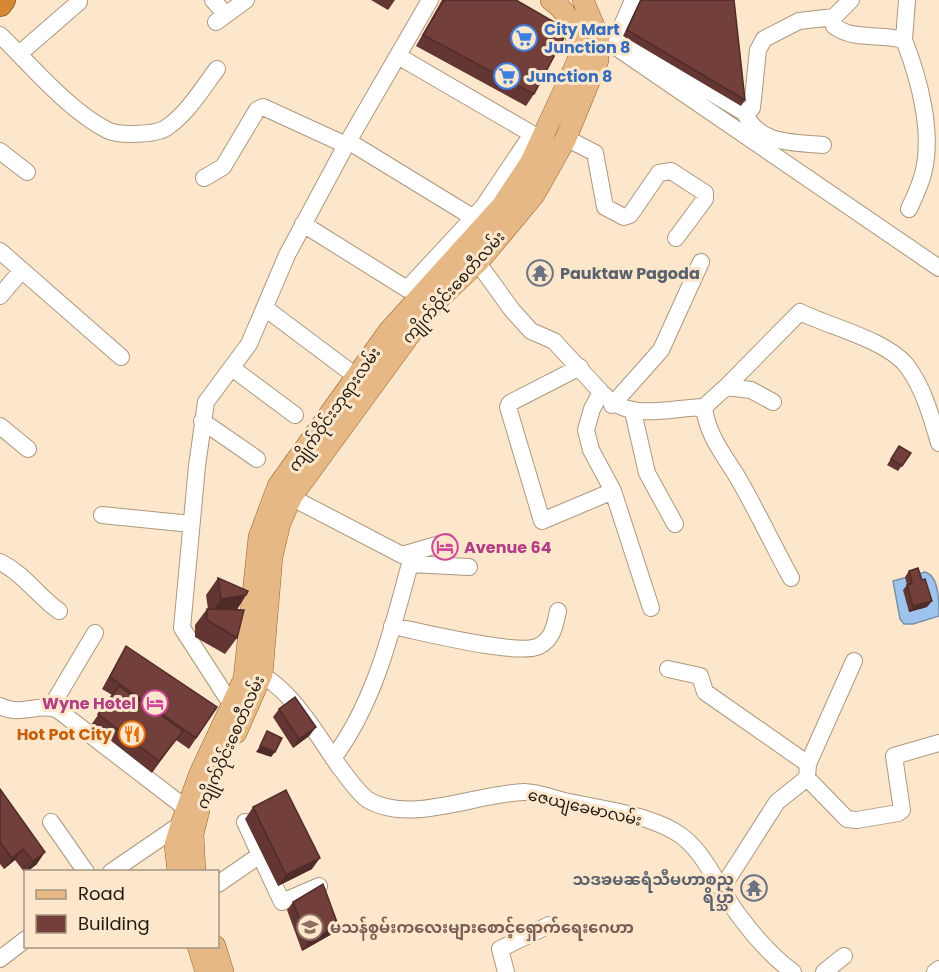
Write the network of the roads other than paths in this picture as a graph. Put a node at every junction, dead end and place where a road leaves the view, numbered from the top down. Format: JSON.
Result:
{"nodes":[{"id":1,"x":3,"y":0,"type":"edge"},
{"id":2,"x":11,"y":0,"type":"edge"},
{"id":3,"x":213,"y":0,"type":"edge"},
{"id":4,"x":246,"y":0,"type":"edge"},
{"id":5,"x":430,"y":0,"type":"edge"},
{"id":6,"x":551,"y":0,"type":"edge"},
{"id":7,"x":583,"y":0,"type":"edge"},
{"id":8,"x":633,"y":0,"type":"edge"},
{"id":9,"x":851,"y":0,"type":"edge"},
{"id":10,"x":907,"y":0,"type":"edge"},
{"id":11,"x":79,"y":2,"type":"dead end"},
{"id":12,"x":0,"y":4,"type":"edge"},
{"id":13,"x":0,"y":13,"type":"edge"},
{"id":14,"x":834,"y":17,"type":"junction"},
{"id":15,"x":0,"y":35,"type":"edge"},
{"id":16,"x":601,"y":39,"type":"junction"},
{"id":17,"x":904,"y":40,"type":"junction"},
{"id":18,"x":19,"y":54,"type":"junction"},
{"id":19,"x":398,"y":56,"type":"junction"},
{"id":20,"x":217,"y":69,"type":"dead end"},
{"id":21,"x":745,"y":113,"type":"junction"},
{"id":22,"x":566,"y":138,"type":"junction"},
{"id":23,"x":347,"y":143,"type":"junction"},
{"id":24,"x":823,"y":145,"type":"dead end"},
{"id":25,"x":0,"y":151,"type":"edge"},
{"id":26,"x":27,"y":172,"type":"dead end"},
{"id":27,"x":204,"y":178,"type":"dead end"},
{"id":28,"x":909,"y":209,"type":"dead end"},
{"id":29,"x":474,"y":218,"type":"junction"},
{"id":30,"x":303,"y":224,"type":"junction"},
{"id":31,"x":676,"y":238,"type":"dead end"},
{"id":32,"x":0,"y":251,"type":"edge"},
{"id":33,"x":473,"y":255,"type":"junction"},
{"id":34,"x":701,"y":262,"type":"dead end"},
{"id":35,"x":939,"y":268,"type":"edge"},
{"id":36,"x":22,"y":270,"type":"junction"},
{"id":37,"x":0,"y":296,"type":"edge"},
{"id":38,"x":265,"y":308,"type":"junction"},
{"id":39,"x":121,"y":357,"type":"dead end"},
{"id":40,"x":580,"y":367,"type":"junction"},
{"id":41,"x":232,"y":368,"type":"junction"},
{"id":42,"x":366,"y":374,"type":"junction"},
{"id":43,"x":726,"y":387,"type":"junction"},
{"id":44,"x":601,"y":392,"type":"junction"},
{"id":45,"x":773,"y":402,"type":"dead end"},
{"id":46,"x":612,"y":405,"type":"junction"},
{"id":47,"x":704,"y":407,"type":"junction"},
{"id":48,"x":633,"y":412,"type":"junction"},
{"id":49,"x":294,"y":415,"type":"dead end"},
{"id":50,"x":202,"y":421,"type":"junction"},
{"id":51,"x":0,"y":426,"type":"edge"},
{"id":52,"x":939,"y":443,"type":"edge"},
{"id":53,"x":28,"y":449,"type":"dead end"},
{"id":54,"x":257,"y":459,"type":"dead end"},
{"id":55,"x":613,"y":491,"type":"junction"},
{"id":56,"x":285,"y":493,"type":"junction"},
{"id":57,"x":102,"y":515,"type":"dead end"},
{"id":58,"x":191,"y":524,"type":"junction"},
{"id":59,"x":675,"y":524,"type":"dead end"},
{"id":60,"x":447,"y":542,"type":"dead end"},
{"id":61,"x":0,"y":562,"type":"edge"},
{"id":62,"x":469,"y":567,"type":"dead end"},
{"id":63,"x":791,"y":578,"type":"dead end"},
{"id":64,"x":651,"y":608,"type":"dead end"},
{"id":65,"x":59,"y":611,"type":"dead end"},
{"id":66,"x":558,"y":611,"type":"dead end"},
{"id":67,"x":392,"y":626,"type":"junction"},
{"id":68,"x":95,"y":633,"type":"dead end"},
{"id":69,"x":854,"y":662,"type":"dead end"},
{"id":70,"x":668,"y":669,"type":"dead end"},
{"id":71,"x":254,"y":671,"type":"junction"},
{"id":72,"x":0,"y":706,"type":"edge"},
{"id":73,"x":51,"y":707,"type":"junction"},
{"id":74,"x":233,"y":707,"type":"junction"},
{"id":75,"x":939,"y":743,"type":"edge"},
{"id":76,"x":333,"y":758,"type":"junction"},
{"id":77,"x":808,"y":771,"type":"junction"},
{"id":78,"x":188,"y":816,"type":"junction"},
{"id":79,"x":51,"y":822,"type":"dead end"},
{"id":80,"x":245,"y":822,"type":"dead end"},
{"id":81,"x":260,"y":855,"type":"junction"},
{"id":82,"x":85,"y":870,"type":"edge"},
{"id":83,"x":114,"y":870,"type":"edge"},
{"id":84,"x":178,"y":870,"type":"edge"},
{"id":85,"x":195,"y":870,"type":"edge"},
{"id":86,"x":219,"y":884,"type":"edge"},
{"id":87,"x":319,"y":886,"type":"edge"},
{"id":88,"x":722,"y":888,"type":"junction"},
{"id":89,"x":549,"y":925,"type":"dead end"},
{"id":90,"x":24,"y":941,"type":"edge"},
{"id":91,"x":199,"y":948,"type":"edge"},
{"id":92,"x":216,"y":948,"type":"edge"},
{"id":93,"x":844,"y":956,"type":"dead end"},
{"id":94,"x":0,"y":959,"type":"edge"},
{"id":95,"x":939,"y":969,"type":"edge"},
{"id":96,"x":206,"y":972,"type":"edge"},
{"id":97,"x":223,"y":972,"type":"edge"},
{"id":98,"x":506,"y":972,"type":"edge"},
{"id":99,"x":793,"y":972,"type":"edge"},
{"id":100,"x":824,"y":972,"type":"edge"},
{"id":101,"x":935,"y":972,"type":"edge"}],
"edges":[{"from":1,"to":12,"type":"highway"},
{"from":2,"to":13,"type":"main road"},
{"from":3,"to":4,"type":"street"},
{"from":5,"to":19,"type":"street"},
{"from":6,"to":16,"type":"main road"},
{"from":7,"to":16,"type":"main road"},
{"from":8,"to":16,"type":"street"},
{"from":9,"to":14,"type":"street"},
{"from":10,"to":17,"type":"street"},
{"from":11,"to":18,"type":"street"},
{"from":14,"to":17,"type":"street"},
{"from":14,"to":21,"type":"street"},
{"from":15,"to":18,"type":"street"},
{"from":16,"to":21,"type":"street"},
{"from":16,"to":22,"type":"main road","name":"ကျိုက်ဝိုင်းစေတီလမ်း"},
{"from":16,"to":33,"type":"main road","name":"ကျိုက်ဝိုင်းဘုရားလမ်း"},
{"from":16,"to":35,"type":"street"},
{"from":17,"to":28,"type":"street"},
{"from":18,"to":20,"type":"street"},
{"from":19,"to":23,"type":"street"},
{"from":19,"to":29,"type":"street"},
{"from":21,"to":24,"type":"street"},
{"from":22,"to":31,"type":"street"},
{"from":22,"to":33,"type":"main road","name":"ကျိုက်ဝိုင်းစေတီလမ်း"},
{"from":23,"to":27,"type":"street"},
{"from":23,"to":29,"type":"street"},
{"from":23,"to":30,"type":"street"},
{"from":25,"to":26,"type":"street"},
{"from":29,"to":30,"type":"street"},
{"from":30,"to":38,"type":"street"},
{"from":32,"to":36,"type":"street"},
{"from":33,"to":40,"type":"street"},
{"from":33,"to":42,"type":"main road","name":"ကျိုက်ဝိုင်းဘုရားလမ်း"},
{"from":34,"to":46,"type":"street"},
{"from":36,"to":37,"type":"street"},
{"from":36,"to":39,"type":"street"},
{"from":38,"to":41,"type":"street"},
{"from":38,"to":42,"type":"street"},
{"from":40,"to":44,"type":"street"},
{"from":40,"to":55,"type":"street"},
{"from":41,"to":49,"type":"street"},
{"from":41,"to":50,"type":"street"},
{"from":42,"to":56,"type":"main road","name":"ကျိုက်ဝိုင်းဘုရားလမ်း"},
{"from":43,"to":45,"type":"street"},
{"from":43,"to":47,"type":"street"},
{"from":43,"to":52,"type":"street"},
{"from":44,"to":46,"type":"street"},
{"from":44,"to":55,"type":"street"},
{"from":46,"to":48,"type":"street"},
{"from":47,"to":48,"type":"street"},
{"from":47,"to":63,"type":"street"},
{"from":48,"to":59,"type":"street"},
{"from":50,"to":54,"type":"street"},
{"from":50,"to":58,"type":"street"},
{"from":51,"to":53,"type":"street"},
{"from":55,"to":64,"type":"street"},
{"from":56,"to":60,"type":"street"},
{"from":56,"to":71,"type":"main road","name":"ကျိုက်ဝိုင်းစေတီလမ်း"},
{"from":57,"to":58,"type":"street"},
{"from":58,"to":74,"type":"street"},
{"from":61,"to":65,"type":"street"},
{"from":62,"to":67,"type":"street"},
{"from":66,"to":67,"type":"street"},
{"from":67,"to":76,"type":"street"},
{"from":68,"to":73,"type":"street"},
{"from":69,"to":77,"type":"street"},
{"from":70,"to":77,"type":"street"},
{"from":71,"to":74,"type":"main road"},
{"from":71,"to":76,"type":"street","name":"ဇေယျခေမာလမ်း"},
{"from":71,"to":78,"type":"main road","name":"ကျိုက်ဝိုင်းစေတီလမ်း"},
{"from":72,"to":73,"type":"street"},
{"from":73,"to":78,"type":"street"},
{"from":74,"to":78,"type":"main road"},
{"from":75,"to":77,"type":"street"},
{"from":76,"to":88,"type":"street","name":"ဇေယျခေမာလမ်း"},
{"from":77,"to":88,"type":"street"},
{"from":78,"to":83,"type":"street"},
{"from":78,"to":84,"type":"main road"},
{"from":78,"to":85,"type":"main road","name":"ကျိုက်ဝိုင်းစေတီလမ်း"},
{"from":79,"to":82,"type":"street"},
{"from":80,"to":81,"type":"street"},
{"from":81,"to":86,"type":"street"},
{"from":81,"to":87,"type":"street"},
{"from":88,"to":99,"type":"street","name":"ဇေယျခေမာလမ်း"},
{"from":89,"to":98,"type":"street"},
{"from":90,"to":94,"type":"street"},
{"from":91,"to":96,"type":"main road"},
{"from":92,"to":97,"type":"main road"},
{"from":93,"to":100,"type":"street"},
{"from":95,"to":101,"type":"street"}]}
